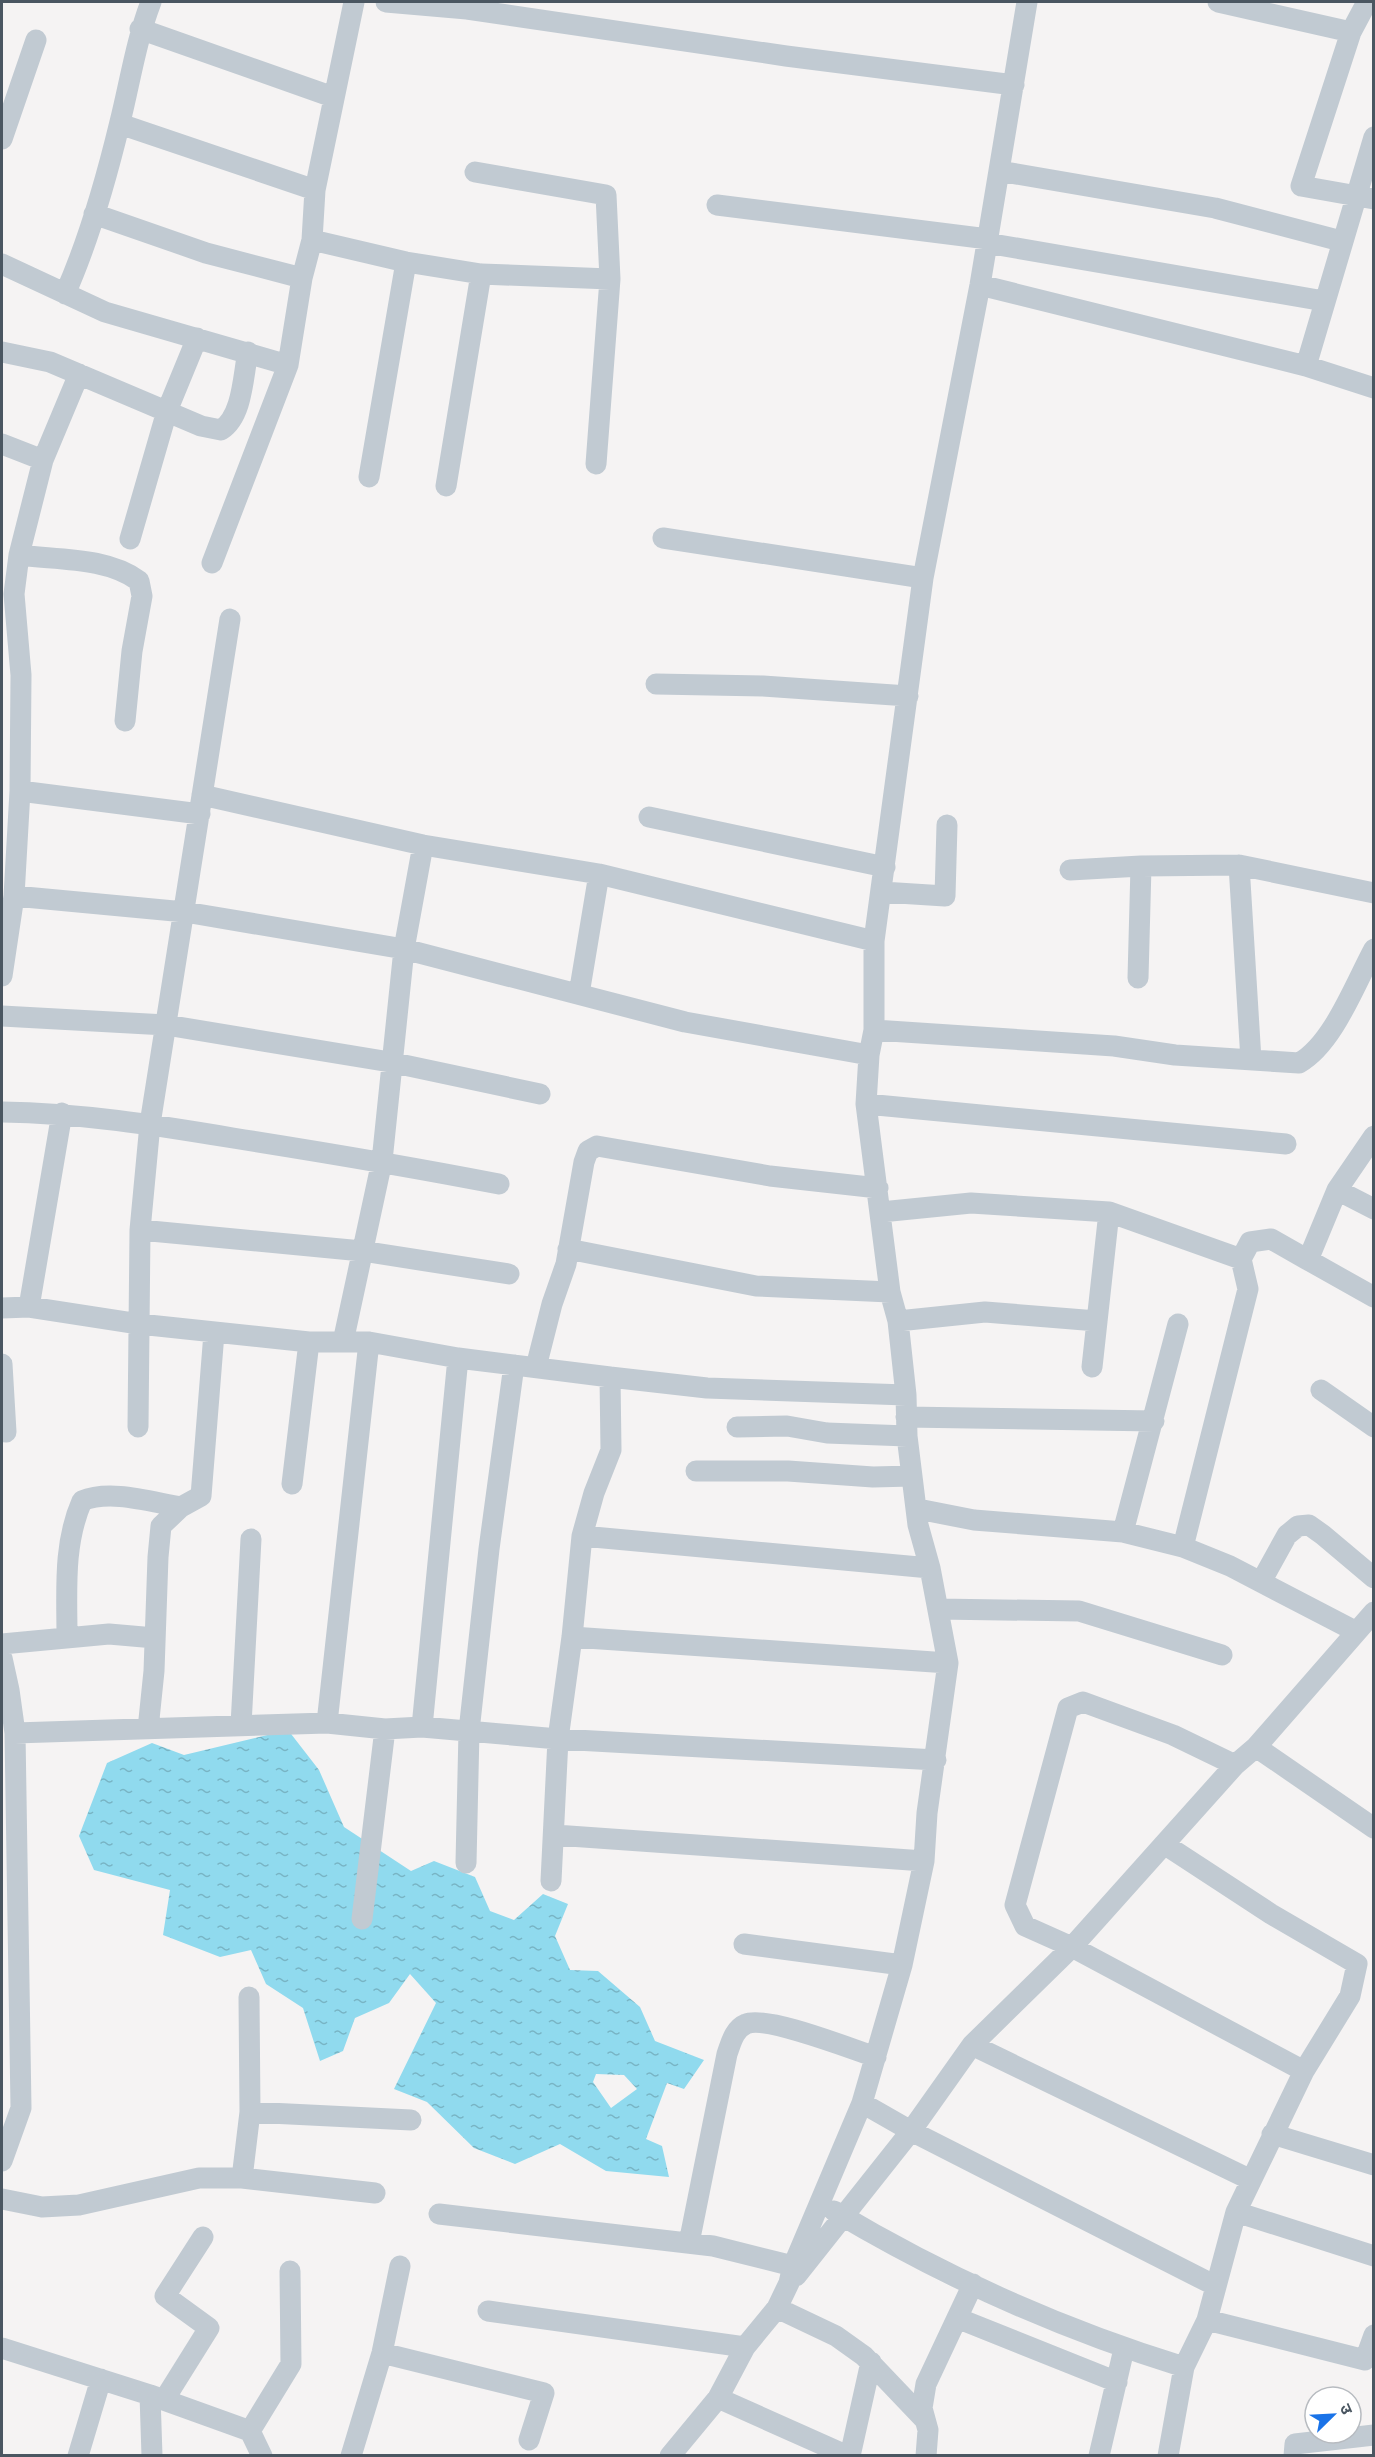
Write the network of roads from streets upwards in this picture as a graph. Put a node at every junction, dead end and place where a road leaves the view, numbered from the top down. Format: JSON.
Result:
{"nodes":[{"id":1,"x":151,"y":2,"type":"edge"},
{"id":2,"x":354,"y":2,"type":"edge"},
{"id":3,"x":386,"y":2,"type":"edge"},
{"id":4,"x":1027,"y":2,"type":"edge"},
{"id":5,"x":1218,"y":2,"type":"edge"},
{"id":6,"x":1367,"y":2,"type":"edge"},
{"id":7,"x":140,"y":29,"type":"junction"},
{"id":8,"x":1351,"y":32,"type":"junction"},
{"id":9,"x":36,"y":40,"type":"dead end"},
{"id":10,"x":1014,"y":85,"type":"junction"},
{"id":11,"x":333,"y":97,"type":"junction"},
{"id":12,"x":120,"y":124,"type":"junction"},
{"id":13,"x":1374,"y":137,"type":"edge"},
{"id":14,"x":2,"y":138,"type":"edge"},
{"id":15,"x":999,"y":171,"type":"junction"},
{"id":16,"x":475,"y":172,"type":"dead end"},
{"id":17,"x":315,"y":190,"type":"junction"},
{"id":18,"x":1365,"y":198,"type":"edge"},
{"id":19,"x":717,"y":205,"type":"dead end"},
{"id":20,"x":94,"y":214,"type":"junction"},
{"id":21,"x":312,"y":240,"type":"junction"},
{"id":22,"x":987,"y":241,"type":"junction"},
{"id":23,"x":1341,"y":241,"type":"junction"},
{"id":24,"x":406,"y":262,"type":"junction"},
{"id":25,"x":2,"y":264,"type":"edge"},
{"id":26,"x":481,"y":274,"type":"junction"},
{"id":27,"x":302,"y":278,"type":"junction"},
{"id":28,"x":610,"y":279,"type":"junction"},
{"id":29,"x":980,"y":285,"type":"junction"},
{"id":30,"x":64,"y":294,"type":"junction"},
{"id":31,"x":1324,"y":300,"type":"junction"},
{"id":32,"x":197,"y":338,"type":"junction"},
{"id":33,"x":2,"y":352,"type":"edge"},
{"id":34,"x":248,"y":352,"type":"junction"},
{"id":35,"x":288,"y":365,"type":"junction"},
{"id":36,"x":1306,"y":366,"type":"junction"},
{"id":37,"x":79,"y":374,"type":"junction"},
{"id":38,"x":1374,"y":388,"type":"edge"},
{"id":39,"x":167,"y":411,"type":"junction"},
{"id":40,"x":2,"y":444,"type":"edge"},
{"id":41,"x":43,"y":460,"type":"junction"},
{"id":42,"x":596,"y":464,"type":"dead end"},
{"id":43,"x":369,"y":477,"type":"dead end"},
{"id":44,"x":446,"y":486,"type":"dead end"},
{"id":45,"x":663,"y":538,"type":"dead end"},
{"id":46,"x":130,"y":539,"type":"dead end"},
{"id":47,"x":19,"y":555,"type":"junction"},
{"id":48,"x":212,"y":562,"type":"dead end"},
{"id":49,"x":923,"y":578,"type":"junction"},
{"id":50,"x":8,"y":593,"type":"edge"},
{"id":51,"x":230,"y":619,"type":"dead end"},
{"id":52,"x":11,"y":673,"type":"edge"},
{"id":53,"x":656,"y":684,"type":"dead end"},
{"id":54,"x":908,"y":696,"type":"junction"},
{"id":55,"x":125,"y":721,"type":"dead end"},
{"id":56,"x":10,"y":737,"type":"edge"},
{"id":57,"x":20,"y":791,"type":"junction"},
{"id":58,"x":201,"y":804,"type":"junction"},
{"id":59,"x":649,"y":817,"type":"dead end"},
{"id":60,"x":947,"y":825,"type":"dead end"},
{"id":61,"x":423,"y":845,"type":"junction"},
{"id":62,"x":1239,"y":865,"type":"junction"},
{"id":63,"x":1141,"y":866,"type":"junction"},
{"id":64,"x":885,"y":867,"type":"junction"},
{"id":65,"x":1070,"y":870,"type":"dead end"},
{"id":66,"x":599,"y":874,"type":"junction"},
{"id":67,"x":882,"y":892,"type":"junction"},
{"id":68,"x":1374,"y":893,"type":"edge"},
{"id":69,"x":14,"y":896,"type":"junction"},
{"id":70,"x":185,"y":912,"type":"junction"},
{"id":71,"x":874,"y":941,"type":"junction"},
{"id":72,"x":404,"y":949,"type":"junction"},
{"id":73,"x":1374,"y":949,"type":"edge"},
{"id":74,"x":2,"y":976,"type":"edge"},
{"id":75,"x":1138,"y":978,"type":"dead end"},
{"id":76,"x":579,"y":994,"type":"junction"},
{"id":77,"x":2,"y":1017,"type":"edge"},
{"id":78,"x":166,"y":1025,"type":"junction"},
{"id":79,"x":874,"y":1030,"type":"junction"},
{"id":80,"x":868,"y":1055,"type":"junction"},
{"id":81,"x":1251,"y":1060,"type":"junction"},
{"id":82,"x":390,"y":1062,"type":"junction"},
{"id":83,"x":540,"y":1094,"type":"dead end"},
{"id":84,"x":867,"y":1104,"type":"junction"},
{"id":85,"x":2,"y":1112,"type":"edge"},
{"id":86,"x":62,"y":1113,"type":"junction"},
{"id":87,"x":150,"y":1124,"type":"junction"},
{"id":88,"x":1374,"y":1136,"type":"edge"},
{"id":89,"x":1286,"y":1144,"type":"dead end"},
{"id":90,"x":382,"y":1161,"type":"junction"},
{"id":91,"x":499,"y":1184,"type":"dead end"},
{"id":92,"x":878,"y":1188,"type":"junction"},
{"id":93,"x":1337,"y":1190,"type":"junction"},
{"id":94,"x":1374,"y":1209,"type":"edge"},
{"id":95,"x":881,"y":1212,"type":"junction"},
{"id":96,"x":1109,"y":1212,"type":"junction"},
{"id":97,"x":140,"y":1230,"type":"junction"},
{"id":98,"x":568,"y":1249,"type":"junction"},
{"id":99,"x":362,"y":1251,"type":"junction"},
{"id":100,"x":1241,"y":1259,"type":"junction"},
{"id":101,"x":1308,"y":1260,"type":"junction"},
{"id":102,"x":509,"y":1274,"type":"dead end"},
{"id":103,"x":890,"y":1292,"type":"junction"},
{"id":104,"x":1374,"y":1297,"type":"edge"},
{"id":105,"x":29,"y":1307,"type":"junction"},
{"id":106,"x":2,"y":1308,"type":"edge"},
{"id":107,"x":898,"y":1320,"type":"junction"},
{"id":108,"x":1097,"y":1321,"type":"junction"},
{"id":109,"x":139,"y":1324,"type":"junction"},
{"id":110,"x":1178,"y":1324,"type":"dead end"},
{"id":111,"x":214,"y":1333,"type":"junction"},
{"id":112,"x":309,"y":1342,"type":"junction"},
{"id":113,"x":343,"y":1342,"type":"junction"},
{"id":114,"x":369,"y":1342,"type":"junction"},
{"id":115,"x":458,"y":1358,"type":"junction"},
{"id":116,"x":2,"y":1364,"type":"edge"},
{"id":117,"x":514,"y":1365,"type":"junction"},
{"id":118,"x":537,"y":1367,"type":"junction"},
{"id":119,"x":1092,"y":1367,"type":"dead end"},
{"id":120,"x":610,"y":1377,"type":"junction"},
{"id":121,"x":1321,"y":1390,"type":"dead end"},
{"id":122,"x":906,"y":1395,"type":"junction"},
{"id":123,"x":1155,"y":1421,"type":"junction"},
{"id":124,"x":906,"y":1426,"type":"junction"},
{"id":125,"x":138,"y":1427,"type":"dead end"},
{"id":126,"x":737,"y":1427,"type":"dead end"},
{"id":127,"x":1374,"y":1427,"type":"edge"},
{"id":128,"x":6,"y":1432,"type":"dead end"},
{"id":129,"x":696,"y":1471,"type":"dead end"},
{"id":130,"x":912,"y":1476,"type":"junction"},
{"id":131,"x":292,"y":1484,"type":"dead end"},
{"id":132,"x":181,"y":1507,"type":"junction"},
{"id":133,"x":918,"y":1509,"type":"junction"},
{"id":134,"x":1123,"y":1532,"type":"junction"},
{"id":135,"x":582,"y":1536,"type":"junction"},
{"id":136,"x":251,"y":1539,"type":"dead end"},
{"id":137,"x":1183,"y":1547,"type":"junction"},
{"id":138,"x":930,"y":1568,"type":"junction"},
{"id":139,"x":1374,"y":1578,"type":"edge"},
{"id":140,"x":1261,"y":1582,"type":"junction"},
{"id":141,"x":938,"y":1610,"type":"junction"},
{"id":142,"x":1374,"y":1612,"type":"edge"},
{"id":143,"x":1355,"y":1631,"type":"junction"},
{"id":144,"x":68,"y":1636,"type":"junction"},
{"id":145,"x":572,"y":1637,"type":"junction"},
{"id":146,"x":155,"y":1638,"type":"junction"},
{"id":147,"x":2,"y":1644,"type":"edge"},
{"id":148,"x":1222,"y":1655,"type":"dead end"},
{"id":149,"x":2,"y":1658,"type":"edge"},
{"id":150,"x":948,"y":1663,"type":"junction"},
{"id":151,"x":327,"y":1724,"type":"junction"},
{"id":152,"x":241,"y":1725,"type":"junction"},
{"id":153,"x":422,"y":1727,"type":"junction"},
{"id":154,"x":385,"y":1729,"type":"junction"},
{"id":155,"x":148,"y":1730,"type":"junction"},
{"id":156,"x":469,"y":1731,"type":"junction"},
{"id":157,"x":15,"y":1733,"type":"junction"},
{"id":158,"x":558,"y":1739,"type":"junction"},
{"id":159,"x":1256,"y":1747,"type":"junction"},
{"id":160,"x":936,"y":1760,"type":"junction"},
{"id":161,"x":1235,"y":1765,"type":"junction"},
{"id":162,"x":9,"y":1815,"type":"edge"},
{"id":163,"x":1374,"y":1828,"type":"edge"},
{"id":164,"x":555,"y":1835,"type":"junction"},
{"id":165,"x":1164,"y":1844,"type":"junction"},
{"id":166,"x":924,"y":1861,"type":"junction"},
{"id":167,"x":466,"y":1863,"type":"dead end"},
{"id":168,"x":551,"y":1881,"type":"dead end"},
{"id":169,"x":362,"y":1919,"type":"dead end"},
{"id":170,"x":11,"y":1931,"type":"edge"},
{"id":171,"x":744,"y":1944,"type":"dead end"},
{"id":172,"x":1072,"y":1947,"type":"junction"},
{"id":173,"x":902,"y":1965,"type":"junction"},
{"id":174,"x":1365,"y":1966,"type":"edge"},
{"id":175,"x":249,"y":1997,"type":"dead end"},
{"id":176,"x":972,"y":2045,"type":"junction"},
{"id":177,"x":876,"y":2057,"type":"junction"},
{"id":178,"x":1304,"y":2071,"type":"junction"},
{"id":179,"x":862,"y":2103,"type":"junction"},
{"id":180,"x":11,"y":2106,"type":"edge"},
{"id":181,"x":250,"y":2112,"type":"junction"},
{"id":182,"x":411,"y":2120,"type":"dead end"},
{"id":183,"x":911,"y":2131,"type":"junction"},
{"id":184,"x":1272,"y":2134,"type":"junction"},
{"id":185,"x":2,"y":2161,"type":"edge"},
{"id":186,"x":1374,"y":2165,"type":"edge"},
{"id":187,"x":242,"y":2178,"type":"junction"},
{"id":188,"x":1251,"y":2180,"type":"junction"},
{"id":189,"x":375,"y":2193,"type":"dead end"},
{"id":190,"x":2,"y":2199,"type":"edge"},
{"id":191,"x":820,"y":2203,"type":"junction"},
{"id":192,"x":1236,"y":2212,"type":"junction"},
{"id":193,"x":439,"y":2214,"type":"dead end"},
{"id":194,"x":845,"y":2218,"type":"junction"},
{"id":195,"x":203,"y":2237,"type":"dead end"},
{"id":196,"x":689,"y":2243,"type":"junction"},
{"id":197,"x":1374,"y":2256,"type":"edge"},
{"id":198,"x":400,"y":2266,"type":"dead end"},
{"id":199,"x":290,"y":2271,"type":"dead end"},
{"id":200,"x":791,"y":2274,"type":"junction"},
{"id":201,"x":973,"y":2284,"type":"junction"},
{"id":202,"x":1214,"y":2285,"type":"junction"},
{"id":203,"x":777,"y":2308,"type":"junction"},
{"id":204,"x":488,"y":2311,"type":"dead end"},
{"id":205,"x":957,"y":2318,"type":"junction"},
{"id":206,"x":1207,"y":2320,"type":"junction"},
{"id":207,"x":1374,"y":2335,"type":"edge"},
{"id":208,"x":745,"y":2347,"type":"junction"},
{"id":209,"x":2,"y":2348,"type":"edge"},
{"id":210,"x":1124,"y":2349,"type":"junction"},
{"id":211,"x":382,"y":2353,"type":"junction"},
{"id":212,"x":872,"y":2362,"type":"junction"},
{"id":213,"x":1184,"y":2367,"type":"junction"},
{"id":214,"x":101,"y":2379,"type":"junction"},
{"id":215,"x":1117,"y":2382,"type":"junction"},
{"id":216,"x":157,"y":2397,"type":"junction"},
{"id":217,"x":718,"y":2398,"type":"junction"},
{"id":218,"x":925,"y":2420,"type":"junction"},
{"id":219,"x":250,"y":2431,"type":"junction"},
{"id":220,"x":1374,"y":2435,"type":"edge"},
{"id":221,"x":529,"y":2440,"type":"dead end"},
{"id":222,"x":257,"y":2455,"type":"edge"},
{"id":223,"x":78,"y":2456,"type":"edge"},
{"id":224,"x":152,"y":2456,"type":"edge"},
{"id":225,"x":351,"y":2456,"type":"edge"},
{"id":226,"x":670,"y":2456,"type":"edge"},
{"id":227,"x":849,"y":2456,"type":"edge"},
{"id":228,"x":926,"y":2456,"type":"edge"},
{"id":229,"x":1099,"y":2456,"type":"edge"},
{"id":230,"x":1168,"y":2456,"type":"edge"},
{"id":231,"x":1294,"y":2456,"type":"edge"}],
"edges":[{"from":1,"to":7,"type":"street"},
{"from":2,"to":11,"type":"street"},
{"from":3,"to":10,"type":"street"},
{"from":4,"to":10,"type":"street"},
{"from":5,"to":8,"type":"street"},
{"from":6,"to":8,"type":"street"},
{"from":7,"to":11,"type":"street"},
{"from":7,"to":12,"type":"street"},
{"from":8,"to":18,"type":"street"},
{"from":9,"to":14,"type":"street"},
{"from":10,"to":15,"type":"street"},
{"from":11,"to":17,"type":"street"},
{"from":12,"to":17,"type":"street"},
{"from":12,"to":20,"type":"street"},
{"from":13,"to":18,"type":"street"},
{"from":15,"to":22,"type":"street"},
{"from":15,"to":23,"type":"street"},
{"from":16,"to":28,"type":"street"},
{"from":17,"to":21,"type":"street"},
{"from":18,"to":23,"type":"street"},
{"from":19,"to":22,"type":"street"},
{"from":20,"to":27,"type":"street"},
{"from":20,"to":30,"type":"street"},
{"from":21,"to":24,"type":"street"},
{"from":21,"to":27,"type":"street"},
{"from":22,"to":29,"type":"street"},
{"from":22,"to":31,"type":"street"},
{"from":23,"to":31,"type":"street"},
{"from":24,"to":26,"type":"street"},
{"from":24,"to":43,"type":"street"},
{"from":25,"to":30,"type":"street"},
{"from":26,"to":28,"type":"street"},
{"from":26,"to":44,"type":"street"},
{"from":27,"to":35,"type":"street"},
{"from":28,"to":42,"type":"street"},
{"from":29,"to":36,"type":"street"},
{"from":29,"to":49,"type":"street"},
{"from":30,"to":32,"type":"street"},
{"from":31,"to":36,"type":"street"},
{"from":32,"to":34,"type":"street"},
{"from":32,"to":39,"type":"street"},
{"from":33,"to":37,"type":"street"},
{"from":34,"to":35,"type":"street"},
{"from":34,"to":39,"type":"street"},
{"from":35,"to":48,"type":"street"},
{"from":36,"to":38,"type":"street"},
{"from":37,"to":39,"type":"street"},
{"from":37,"to":41,"type":"street"},
{"from":39,"to":46,"type":"street"},
{"from":40,"to":41,"type":"street"},
{"from":41,"to":47,"type":"street"},
{"from":45,"to":49,"type":"street"},
{"from":47,"to":50,"type":"street"},
{"from":47,"to":55,"type":"street"},
{"from":49,"to":54,"type":"street"},
{"from":50,"to":52,"type":"street"},
{"from":51,"to":58,"type":"street"},
{"from":52,"to":56,"type":"street"},
{"from":53,"to":54,"type":"street"},
{"from":54,"to":64,"type":"street"},
{"from":56,"to":57,"type":"street"},
{"from":57,"to":58,"type":"street"},
{"from":57,"to":69,"type":"street"},
{"from":58,"to":61,"type":"street"},
{"from":58,"to":70,"type":"street"},
{"from":59,"to":64,"type":"street"},
{"from":60,"to":67,"type":"street"},
{"from":61,"to":66,"type":"street"},
{"from":61,"to":72,"type":"street"},
{"from":62,"to":63,"type":"street"},
{"from":62,"to":68,"type":"street"},
{"from":62,"to":81,"type":"street"},
{"from":63,"to":65,"type":"street"},
{"from":63,"to":75,"type":"street"},
{"from":64,"to":67,"type":"street"},
{"from":66,"to":71,"type":"street"},
{"from":66,"to":76,"type":"street"},
{"from":67,"to":71,"type":"street"},
{"from":69,"to":70,"type":"street"},
{"from":69,"to":74,"type":"street"},
{"from":70,"to":72,"type":"street"},
{"from":70,"to":78,"type":"street"},
{"from":71,"to":79,"type":"street"},
{"from":72,"to":76,"type":"street"},
{"from":72,"to":82,"type":"street"},
{"from":73,"to":81,"type":"street"},
{"from":76,"to":80,"type":"street"},
{"from":77,"to":78,"type":"street"},
{"from":78,"to":82,"type":"street"},
{"from":78,"to":87,"type":"street"},
{"from":79,"to":80,"type":"street"},
{"from":79,"to":81,"type":"street"},
{"from":80,"to":84,"type":"street"},
{"from":82,"to":83,"type":"street"},
{"from":82,"to":90,"type":"street"},
{"from":84,"to":89,"type":"street"},
{"from":84,"to":92,"type":"street"},
{"from":85,"to":86,"type":"street"},
{"from":86,"to":87,"type":"street"},
{"from":86,"to":105,"type":"street"},
{"from":87,"to":90,"type":"street"},
{"from":87,"to":97,"type":"street"},
{"from":88,"to":93,"type":"street"},
{"from":90,"to":91,"type":"street"},
{"from":90,"to":99,"type":"street"},
{"from":92,"to":95,"type":"street"},
{"from":92,"to":98,"type":"street"},
{"from":93,"to":94,"type":"street"},
{"from":93,"to":101,"type":"street"},
{"from":95,"to":96,"type":"street"},
{"from":95,"to":103,"type":"street"},
{"from":96,"to":100,"type":"street"},
{"from":96,"to":108,"type":"street"},
{"from":97,"to":99,"type":"street"},
{"from":97,"to":109,"type":"street"},
{"from":98,"to":103,"type":"street"},
{"from":98,"to":118,"type":"street"},
{"from":99,"to":102,"type":"street"},
{"from":99,"to":113,"type":"street"},
{"from":100,"to":101,"type":"street"},
{"from":100,"to":137,"type":"street"},
{"from":101,"to":104,"type":"street"},
{"from":103,"to":107,"type":"street"},
{"from":105,"to":106,"type":"street"},
{"from":105,"to":109,"type":"street"},
{"from":107,"to":108,"type":"street"},
{"from":107,"to":122,"type":"street"},
{"from":108,"to":119,"type":"street"},
{"from":109,"to":111,"type":"street"},
{"from":109,"to":125,"type":"street"},
{"from":110,"to":123,"type":"street"},
{"from":111,"to":112,"type":"street"},
{"from":111,"to":132,"type":"street"},
{"from":112,"to":113,"type":"street"},
{"from":112,"to":131,"type":"street"},
{"from":113,"to":114,"type":"street"},
{"from":114,"to":115,"type":"street"},
{"from":114,"to":151,"type":"street"},
{"from":115,"to":117,"type":"street"},
{"from":115,"to":153,"type":"street"},
{"from":116,"to":128,"type":"street"},
{"from":117,"to":118,"type":"street"},
{"from":117,"to":156,"type":"street"},
{"from":118,"to":120,"type":"street"},
{"from":120,"to":122,"type":"street"},
{"from":120,"to":135,"type":"street"},
{"from":121,"to":127,"type":"street"},
{"from":122,"to":124,"type":"street"},
{"from":123,"to":124,"type":"street"},
{"from":123,"to":134,"type":"street"},
{"from":124,"to":126,"type":"street"},
{"from":124,"to":130,"type":"street"},
{"from":129,"to":130,"type":"street"},
{"from":130,"to":133,"type":"street"},
{"from":132,"to":144,"type":"street"},
{"from":132,"to":146,"type":"street"},
{"from":133,"to":134,"type":"street"},
{"from":133,"to":138,"type":"street"},
{"from":134,"to":137,"type":"street"},
{"from":135,"to":138,"type":"street"},
{"from":135,"to":145,"type":"street"},
{"from":136,"to":152,"type":"street"},
{"from":137,"to":140,"type":"street"},
{"from":138,"to":141,"type":"street"},
{"from":139,"to":140,"type":"street"},
{"from":140,"to":143,"type":"street"},
{"from":141,"to":148,"type":"street"},
{"from":141,"to":150,"type":"street"},
{"from":142,"to":143,"type":"street"},
{"from":143,"to":159,"type":"street"},
{"from":144,"to":146,"type":"street"},
{"from":144,"to":147,"type":"street"},
{"from":145,"to":150,"type":"street"},
{"from":145,"to":158,"type":"street"},
{"from":146,"to":155,"type":"street"},
{"from":149,"to":157,"type":"street"},
{"from":150,"to":160,"type":"street"},
{"from":151,"to":152,"type":"street"},
{"from":151,"to":154,"type":"street"},
{"from":152,"to":155,"type":"street"},
{"from":153,"to":154,"type":"street"},
{"from":153,"to":156,"type":"street"},
{"from":154,"to":169,"type":"street"},
{"from":155,"to":157,"type":"street"},
{"from":156,"to":158,"type":"street"},
{"from":156,"to":167,"type":"street"},
{"from":157,"to":162,"type":"street"},
{"from":158,"to":160,"type":"street"},
{"from":158,"to":164,"type":"street"},
{"from":159,"to":161,"type":"street"},
{"from":159,"to":163,"type":"street"},
{"from":160,"to":166,"type":"street"},
{"from":161,"to":165,"type":"street"},
{"from":161,"to":172,"type":"street"},
{"from":162,"to":170,"type":"street"},
{"from":164,"to":166,"type":"street"},
{"from":164,"to":168,"type":"street"},
{"from":165,"to":172,"type":"street"},
{"from":165,"to":174,"type":"street"},
{"from":166,"to":173,"type":"street"},
{"from":170,"to":180,"type":"street"},
{"from":171,"to":173,"type":"street"},
{"from":172,"to":176,"type":"street"},
{"from":172,"to":178,"type":"street"},
{"from":173,"to":177,"type":"street"},
{"from":174,"to":178,"type":"street"},
{"from":175,"to":181,"type":"street"},
{"from":176,"to":183,"type":"street"},
{"from":176,"to":188,"type":"street"},
{"from":177,"to":179,"type":"street"},
{"from":177,"to":196,"type":"street"},
{"from":178,"to":184,"type":"street"},
{"from":179,"to":183,"type":"street"},
{"from":179,"to":191,"type":"street"},
{"from":180,"to":185,"type":"street"},
{"from":181,"to":182,"type":"street"},
{"from":181,"to":187,"type":"street"},
{"from":183,"to":194,"type":"street"},
{"from":183,"to":202,"type":"street"},
{"from":184,"to":186,"type":"street"},
{"from":184,"to":188,"type":"street"},
{"from":187,"to":189,"type":"street"},
{"from":187,"to":190,"type":"street"},
{"from":188,"to":192,"type":"street"},
{"from":191,"to":194,"type":"street"},
{"from":191,"to":200,"type":"street"},
{"from":192,"to":197,"type":"street"},
{"from":192,"to":202,"type":"street"},
{"from":193,"to":196,"type":"street"},
{"from":194,"to":200,"type":"street"},
{"from":194,"to":201,"type":"street"},
{"from":195,"to":216,"type":"street"},
{"from":196,"to":200,"type":"street"},
{"from":198,"to":211,"type":"street"},
{"from":199,"to":219,"type":"street"},
{"from":200,"to":203,"type":"street"},
{"from":201,"to":205,"type":"street"},
{"from":201,"to":210,"type":"street"},
{"from":202,"to":206,"type":"street"},
{"from":203,"to":208,"type":"street"},
{"from":203,"to":212,"type":"street"},
{"from":204,"to":208,"type":"street"},
{"from":205,"to":215,"type":"street"},
{"from":205,"to":218,"type":"street"},
{"from":206,"to":207,"type":"street"},
{"from":206,"to":213,"type":"street"},
{"from":208,"to":217,"type":"street"},
{"from":209,"to":214,"type":"street"},
{"from":210,"to":213,"type":"street"},
{"from":210,"to":215,"type":"street"},
{"from":211,"to":221,"type":"street"},
{"from":211,"to":225,"type":"street"},
{"from":212,"to":218,"type":"street"},
{"from":212,"to":227,"type":"street"},
{"from":213,"to":230,"type":"street"},
{"from":214,"to":216,"type":"street"},
{"from":214,"to":223,"type":"street"},
{"from":215,"to":229,"type":"street"},
{"from":216,"to":219,"type":"street"},
{"from":216,"to":224,"type":"street"},
{"from":217,"to":226,"type":"street"},
{"from":217,"to":227,"type":"street"},
{"from":218,"to":228,"type":"street"},
{"from":219,"to":222,"type":"street"},
{"from":220,"to":231,"type":"street"}]}
